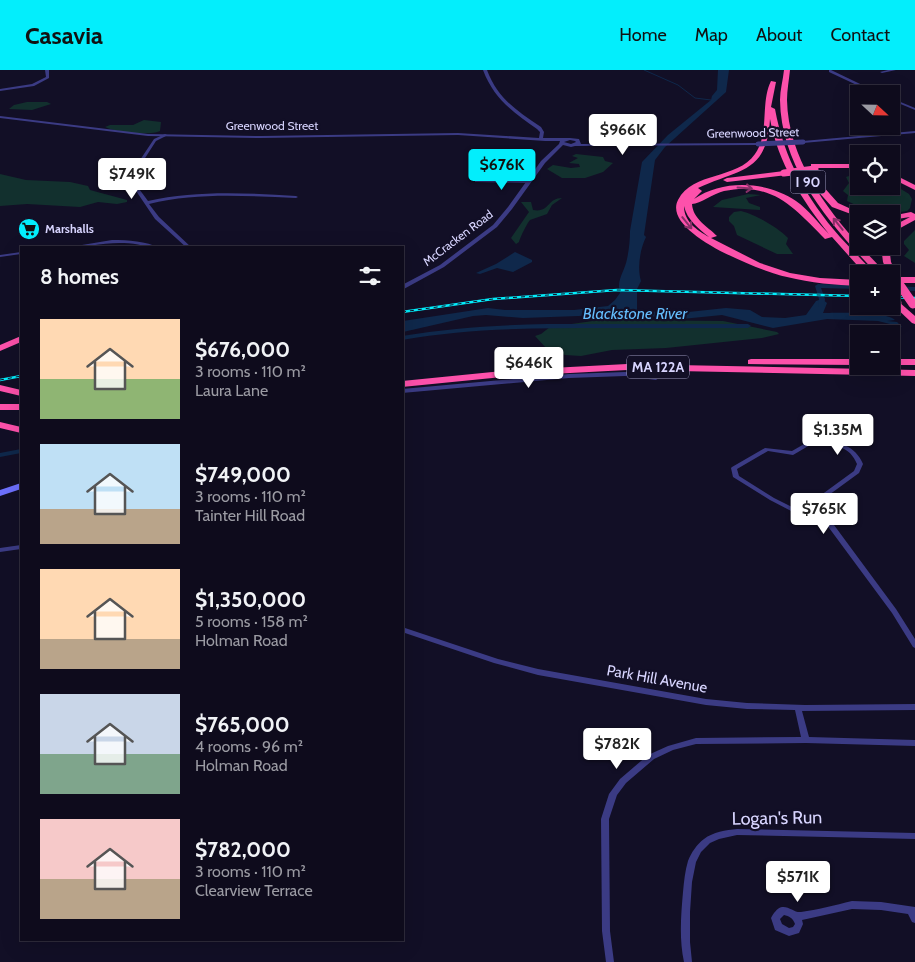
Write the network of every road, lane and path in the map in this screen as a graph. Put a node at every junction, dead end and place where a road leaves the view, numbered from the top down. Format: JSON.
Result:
{"nodes":[{"id":1,"x":47,"y":70,"type":"edge"},
{"id":2,"x":486,"y":70,"type":"edge"},
{"id":3,"x":787,"y":70,"type":"edge"},
{"id":4,"x":894,"y":70,"type":"edge"},
{"id":5,"x":830,"y":71,"type":"edge"},
{"id":6,"x":882,"y":72,"type":"dead end"},
{"id":7,"x":860,"y":85,"type":"edge"},
{"id":8,"x":0,"y":90,"type":"edge"},
{"id":9,"x":900,"y":103,"type":"edge"},
{"id":10,"x":915,"y":109,"type":"edge"},
{"id":11,"x":0,"y":117,"type":"edge"},
{"id":12,"x":915,"y":132,"type":"edge"},
{"id":13,"x":148,"y":135,"type":"junction"},
{"id":14,"x":165,"y":136,"type":"junction"},
{"id":15,"x":543,"y":139,"type":"junction"},
{"id":16,"x":155,"y":140,"type":"junction"},
{"id":17,"x":563,"y":142,"type":"junction"},
{"id":18,"x":575,"y":144,"type":"junction"},
{"id":19,"x":790,"y":144,"type":"junction"},
{"id":20,"x":557,"y":150,"type":"junction"},
{"id":21,"x":850,"y":167,"type":"edge"},
{"id":22,"x":784,"y":172,"type":"junction"},
{"id":23,"x":900,"y":178,"type":"edge"},
{"id":24,"x":476,"y":181,"type":"dead end"},
{"id":25,"x":528,"y":182,"type":"junction"},
{"id":26,"x":698,"y":185,"type":"junction"},
{"id":27,"x":915,"y":186,"type":"edge"},
{"id":28,"x":296,"y":197,"type":"dead end"},
{"id":29,"x":146,"y":203,"type":"junction"},
{"id":30,"x":850,"y":212,"type":"edge"},
{"id":31,"x":915,"y":212,"type":"edge"},
{"id":32,"x":690,"y":213,"type":"junction"},
{"id":33,"x":900,"y":216,"type":"edge"},
{"id":34,"x":915,"y":217,"type":"edge"},
{"id":35,"x":900,"y":226,"type":"edge"},
{"id":36,"x":82,"y":246,"type":"edge"},
{"id":37,"x":106,"y":246,"type":"edge"},
{"id":38,"x":133,"y":246,"type":"edge"},
{"id":39,"x":153,"y":246,"type":"edge"},
{"id":40,"x":188,"y":246,"type":"edge"},
{"id":41,"x":20,"y":253,"type":"edge"},
{"id":42,"x":20,"y":257,"type":"edge"},
{"id":43,"x":0,"y":258,"type":"edge"},
{"id":44,"x":854,"y":265,"type":"edge"},
{"id":45,"x":862,"y":265,"type":"edge"},
{"id":46,"x":874,"y":265,"type":"edge"},
{"id":47,"x":850,"y":280,"type":"edge"},
{"id":48,"x":915,"y":280,"type":"edge"},
{"id":49,"x":850,"y":281,"type":"edge"},
{"id":50,"x":900,"y":281,"type":"edge"},
{"id":51,"x":900,"y":282,"type":"edge"},
{"id":52,"x":915,"y":284,"type":"edge"},
{"id":53,"x":404,"y":287,"type":"edge"},
{"id":54,"x":900,"y":290,"type":"edge"},
{"id":55,"x":914,"y":305,"type":"edge"},
{"id":56,"x":900,"y":306,"type":"edge"},
{"id":57,"x":915,"y":321,"type":"edge"},
{"id":58,"x":20,"y":334,"type":"edge"},
{"id":59,"x":20,"y":339,"type":"edge"},
{"id":60,"x":0,"y":341,"type":"edge"},
{"id":61,"x":0,"y":348,"type":"edge"},
{"id":62,"x":900,"y":362,"type":"edge"},
{"id":63,"x":915,"y":362,"type":"edge"},
{"id":64,"x":850,"y":364,"type":"edge"},
{"id":65,"x":900,"y":367,"type":"edge"},
{"id":66,"x":915,"y":368,"type":"edge"},
{"id":67,"x":915,"y":373,"type":"edge"},
{"id":68,"x":656,"y":378,"type":"dead end"},
{"id":69,"x":404,"y":379,"type":"edge"},
{"id":70,"x":404,"y":384,"type":"edge"},
{"id":71,"x":0,"y":388,"type":"edge"},
{"id":72,"x":404,"y":391,"type":"edge"},
{"id":73,"x":20,"y":395,"type":"edge"},
{"id":74,"x":0,"y":401,"type":"edge"},
{"id":75,"x":0,"y":407,"type":"edge"},
{"id":76,"x":20,"y":408,"type":"edge"},
{"id":77,"x":0,"y":425,"type":"edge"},
{"id":78,"x":20,"y":430,"type":"edge"},
{"id":79,"x":20,"y":487,"type":"edge"},
{"id":80,"x":0,"y":494,"type":"edge"},
{"id":81,"x":823,"y":515,"type":"junction"},
{"id":82,"x":20,"y":547,"type":"edge"},
{"id":83,"x":0,"y":550,"type":"edge"},
{"id":84,"x":404,"y":630,"type":"edge"},
{"id":85,"x":915,"y":644,"type":"edge"},
{"id":86,"x":798,"y":708,"type":"junction"},
{"id":87,"x":915,"y":708,"type":"edge"},
{"id":88,"x":806,"y":740,"type":"junction"},
{"id":89,"x":915,"y":743,"type":"edge"},
{"id":90,"x":915,"y":836,"type":"edge"},
{"id":91,"x":914,"y":914,"type":"edge"},
{"id":92,"x":796,"y":917,"type":"dead end"},
{"id":93,"x":610,"y":962,"type":"edge"},
{"id":94,"x":688,"y":962,"type":"edge"}],
"edges":[{"from":1,"to":8,"type":"street"},
{"from":2,"to":15,"type":"street"},
{"from":3,"to":19,"type":"highway","number":"I 90"},
{"from":4,"to":6,"type":"street"},
{"from":5,"to":7,"type":"street"},
{"from":9,"to":10,"type":"street"},
{"from":11,"to":13,"type":"street","name":"Greenwood Street"},
{"from":12,"to":18,"type":"street","name":"Greenwood Street","bridge":true},
{"from":13,"to":14,"type":"street","name":"Greenwood Street"},
{"from":13,"to":16,"type":"street"},
{"from":14,"to":15,"type":"street","name":"Greenwood Street"},
{"from":14,"to":16,"type":"street"},
{"from":15,"to":17,"type":"street","name":"Greenwood Street"},
{"from":16,"to":29,"type":"street"},
{"from":17,"to":18,"type":"street"},
{"from":17,"to":18,"type":"street"},
{"from":17,"to":20,"type":"street","name":"McCracken Road"},
{"from":18,"to":20,"type":"street","name":"McCracken Road"},
{"from":19,"to":30,"type":"highway"},
{"from":46,"to":19,"type":"highway","number":"I 90","one_way":true},
{"from":20,"to":25,"type":"street","name":"McCracken Road"},
{"from":21,"to":22,"type":"highway","bridge":true},
{"from":22,"to":26,"type":"highway"},
{"from":22,"to":32,"type":"highway"},
{"from":23,"to":27,"type":"highway"},
{"from":24,"to":25,"type":"street"},
{"from":25,"to":53,"type":"street","name":"McCracken Road"},
{"from":26,"to":45,"type":"highway","number":"I 90"},
{"from":26,"to":49,"type":"highway","one_way":true},
{"from":28,"to":29,"type":"street"},
{"from":29,"to":40,"type":"street"},
{"from":31,"to":33,"type":"highway"},
{"from":32,"to":44,"type":"highway","one_way":true},
{"from":32,"to":47,"type":"highway"},
{"from":34,"to":35,"type":"highway"},
{"from":36,"to":39,"type":"street"},
{"from":37,"to":38,"type":"street"},
{"from":41,"to":43,"type":"street"},
{"from":42,"to":43,"type":"street"},
{"from":48,"to":50,"type":"highway"},
{"from":51,"to":52,"type":"highway"},
{"from":54,"to":55,"type":"highway","bridge":true},
{"from":56,"to":57,"type":"highway"},
{"from":58,"to":60,"type":"highway"},
{"from":59,"to":61,"type":"highway"},
{"from":62,"to":63,"type":"highway"},
{"from":64,"to":69,"type":"highway","number":"MA 122A"},
{"from":65,"to":66,"type":"highway"},
{"from":67,"to":70,"type":"highway","number":"MA 122A"},
{"from":68,"to":72,"type":"street"},
{"from":71,"to":73,"type":"highway"},
{"from":73,"to":74,"type":"highway"},
{"from":75,"to":76,"type":"highway"},
{"from":77,"to":78,"type":"highway"},
{"from":79,"to":80,"type":"main road"},
{"from":81,"to":81,"type":"street"},
{"from":81,"to":85,"type":"street"},
{"from":82,"to":83,"type":"street"},
{"from":84,"to":86,"type":"street","name":"Park Hill Avenue"},
{"from":86,"to":87,"type":"street","name":"Park Hill Avenue"},
{"from":86,"to":88,"type":"street"},
{"from":88,"to":89,"type":"street"},
{"from":88,"to":93,"type":"street"},
{"from":90,"to":94,"type":"street","name":"Logan's Run"},
{"from":91,"to":92,"type":"street"}]}
